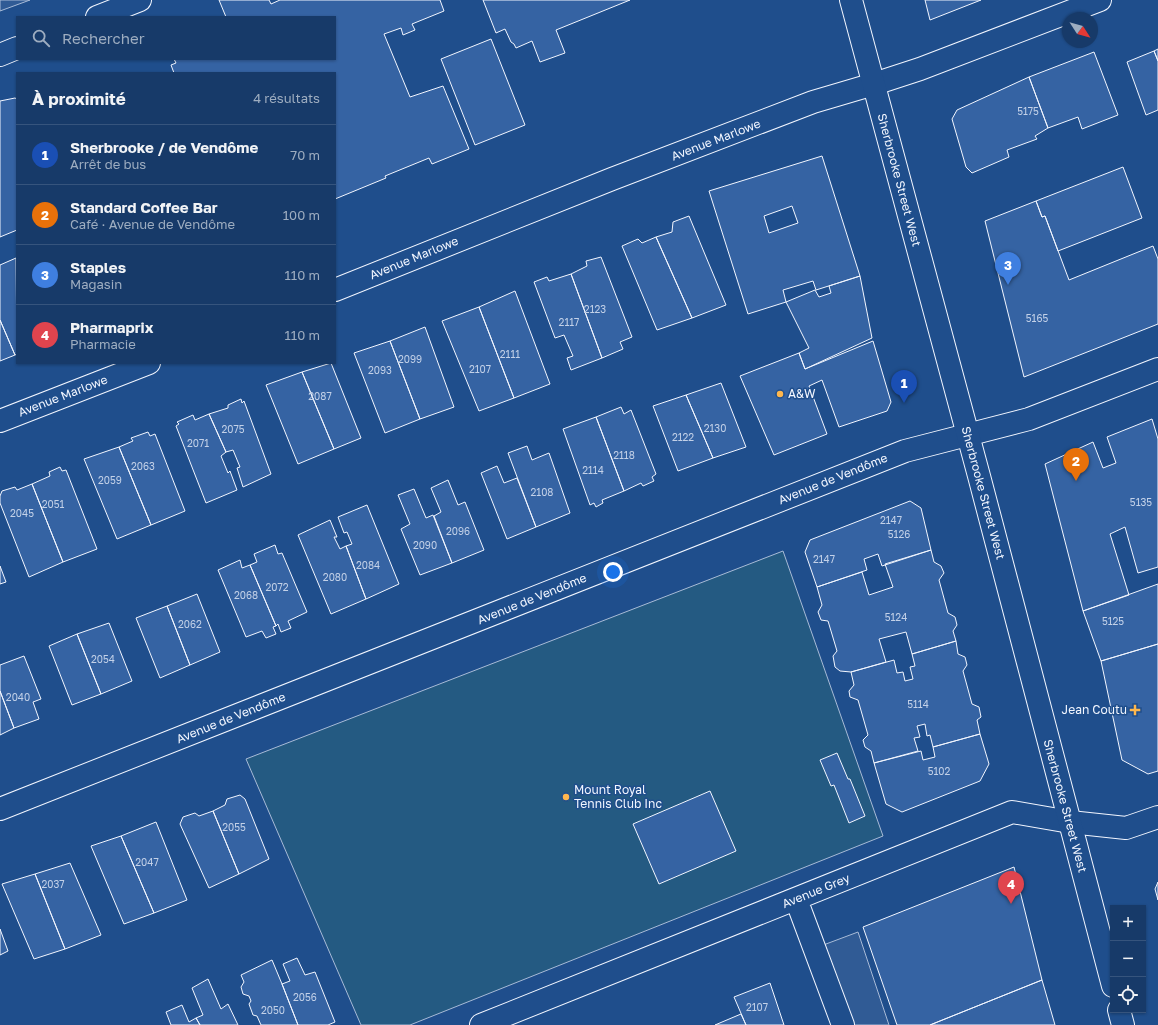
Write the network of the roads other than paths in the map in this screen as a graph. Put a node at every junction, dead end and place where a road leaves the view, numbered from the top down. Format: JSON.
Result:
{"nodes":[{"id":1,"x":140,"y":0,"type":"edge"},
{"id":2,"x":851,"y":0,"type":"edge"},
{"id":3,"x":1100,"y":0,"type":"edge"},
{"id":4,"x":100,"y":16,"type":"edge"},
{"id":5,"x":16,"y":48,"type":"edge"},
{"id":6,"x":0,"y":55,"type":"edge"},
{"id":7,"x":874,"y":84,"type":"junction"},
{"id":8,"x":336,"y":290,"type":"edge"},
{"id":9,"x":146,"y":364,"type":"edge"},
{"id":10,"x":1158,"y":369,"type":"edge"},
{"id":11,"x":0,"y":421,"type":"edge"},
{"id":12,"x":968,"y":435,"type":"junction"},
{"id":13,"x":0,"y":809,"type":"edge"},
{"id":14,"x":1158,"y":817,"type":"edge"},
{"id":15,"x":1070,"y":822,"type":"junction"},
{"id":16,"x":796,"y":899,"type":"junction"},
{"id":17,"x":1111,"y":977,"type":"edge"},
{"id":18,"x":1120,"y":1013,"type":"edge"},
{"id":19,"x":481,"y":1025,"type":"edge"},
{"id":20,"x":844,"y":1025,"type":"edge"},
{"id":21,"x":1123,"y":1025,"type":"edge"}],
"edges":[{"from":1,"to":4,"type":"street"},
{"from":2,"to":7,"type":"street","name":"Sherbrooke Street West"},
{"from":3,"to":7,"type":"street","name":"Avenue Marlowe"},
{"from":5,"to":6,"type":"street"},
{"from":7,"to":8,"type":"street","name":"Avenue Marlowe"},
{"from":7,"to":12,"type":"street","name":"Sherbrooke Street West"},
{"from":9,"to":11,"type":"street","name":"Avenue Marlowe"},
{"from":10,"to":12,"type":"street","name":"Avenue de Vendôme"},
{"from":12,"to":13,"type":"street","name":"Avenue de Vendôme"},
{"from":12,"to":15,"type":"street","name":"Sherbrooke Street West"},
{"from":14,"to":15,"type":"street","name":"Avenue Grey"},
{"from":15,"to":16,"type":"street","name":"Avenue Grey"},
{"from":15,"to":17,"type":"street","name":"Sherbrooke Street West"},
{"from":16,"to":19,"type":"street","name":"Avenue Grey"},
{"from":16,"to":20,"type":"street"},
{"from":18,"to":21,"type":"street"}]}
